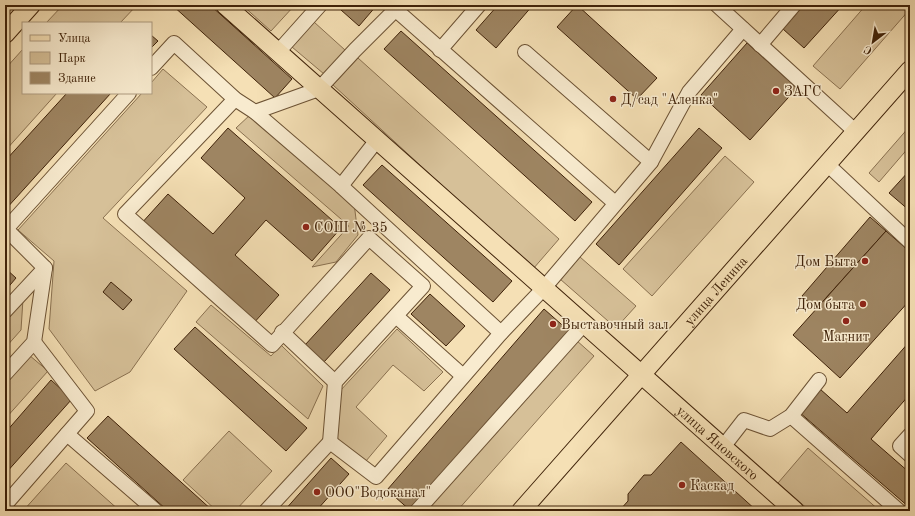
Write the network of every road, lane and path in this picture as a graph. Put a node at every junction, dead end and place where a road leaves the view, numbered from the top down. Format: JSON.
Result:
{"nodes":[{"id":1,"x":31,"y":5,"type":"edge"},
{"id":2,"x":225,"y":5,"type":"edge"},
{"id":3,"x":320,"y":5,"type":"edge"},
{"id":4,"x":479,"y":5,"type":"edge"},
{"id":5,"x":717,"y":5,"type":"edge"},
{"id":6,"x":794,"y":5,"type":"edge"},
{"id":7,"x":398,"y":8,"type":"edge"},
{"id":8,"x":743,"y":29,"type":"junction"},
{"id":9,"x":5,"y":34,"type":"edge"},
{"id":10,"x":760,"y":45,"type":"junction"},
{"id":11,"x":440,"y":50,"type":"junction"},
{"id":12,"x":278,"y":52,"type":"junction"},
{"id":13,"x":525,"y":52,"type":"dead end"},
{"id":14,"x":152,"y":67,"type":"edge"},
{"id":15,"x":910,"y":70,"type":"edge"},
{"id":16,"x":319,"y":89,"type":"junction"},
{"id":17,"x":128,"y":94,"type":"edge"},
{"id":18,"x":235,"y":99,"type":"junction"},
{"id":19,"x":255,"y":112,"type":"junction"},
{"id":20,"x":856,"y":132,"type":"junction"},
{"id":21,"x":377,"y":140,"type":"junction"},
{"id":22,"x":650,"y":162,"type":"junction"},
{"id":23,"x":827,"y":164,"type":"junction"},
{"id":24,"x":342,"y":186,"type":"junction"},
{"id":25,"x":616,"y":203,"type":"junction"},
{"id":26,"x":6,"y":230,"type":"edge"},
{"id":27,"x":910,"y":242,"type":"edge"},
{"id":28,"x":45,"y":268,"type":"junction"},
{"id":29,"x":544,"y":288,"type":"junction"},
{"id":30,"x":5,"y":311,"type":"edge"},
{"id":31,"x":396,"y":316,"type":"junction"},
{"id":32,"x":584,"y":324,"type":"junction"},
{"id":33,"x":282,"y":332,"type":"junction"},
{"id":34,"x":501,"y":333,"type":"junction"},
{"id":35,"x":34,"y":342,"type":"junction"},
{"id":36,"x":5,"y":374,"type":"edge"},
{"id":37,"x":641,"y":375,"type":"junction"},
{"id":38,"x":463,"y":376,"type":"junction"},
{"id":39,"x":820,"y":380,"type":"dead end"},
{"id":40,"x":335,"y":382,"type":"junction"},
{"id":41,"x":791,"y":416,"type":"junction"},
{"id":42,"x":67,"y":434,"type":"junction"},
{"id":43,"x":910,"y":434,"type":"edge"},
{"id":44,"x":330,"y":442,"type":"junction"},
{"id":45,"x":723,"y":447,"type":"junction"},
{"id":46,"x":910,"y":455,"type":"edge"},
{"id":47,"x":5,"y":505,"type":"edge"},
{"id":48,"x":156,"y":511,"type":"edge"},
{"id":49,"x":266,"y":511,"type":"edge"},
{"id":50,"x":416,"y":511,"type":"edge"},
{"id":51,"x":521,"y":511,"type":"edge"},
{"id":52,"x":795,"y":511,"type":"edge"},
{"id":53,"x":899,"y":511,"type":"edge"}],
"edges":[{"from":1,"to":9,"type":"main road"},
{"from":2,"to":12,"type":"main road","name":"улица Яновского"},
{"from":3,"to":12,"type":"lane"},
{"from":4,"to":11,"type":"lane"},
{"from":5,"to":8,"type":"lane"},
{"from":6,"to":10,"type":"lane"},
{"from":7,"to":11,"type":"lane"},
{"from":7,"to":16,"type":"lane"},
{"from":8,"to":10,"type":"lane"},
{"from":8,"to":22,"type":"lane"},
{"from":10,"to":20,"type":"lane"},
{"from":11,"to":25,"type":"lane"},
{"from":12,"to":16,"type":"main road","name":"улица Яновского"},
{"from":13,"to":22,"type":"lane"},
{"from":14,"to":18,"type":"lane"},
{"from":15,"to":20,"type":"main road","name":"улица Ленина"},
{"from":16,"to":19,"type":"lane"},
{"from":16,"to":21,"type":"main road","name":"улица Яновского"},
{"from":17,"to":26,"type":"lane"},
{"from":18,"to":19,"type":"lane"},
{"from":18,"to":33,"type":"lane"},
{"from":19,"to":24,"type":"lane"},
{"from":20,"to":23,"type":"main road","name":"улица Ленина"},
{"from":21,"to":24,"type":"lane"},
{"from":21,"to":29,"type":"main road","name":"улица Яновского"},
{"from":22,"to":25,"type":"lane"},
{"from":23,"to":27,"type":"lane"},
{"from":23,"to":37,"type":"main road","name":"улица Ленина"},
{"from":24,"to":34,"type":"lane"},
{"from":25,"to":29,"type":"lane"},
{"from":26,"to":28,"type":"lane"},
{"from":28,"to":30,"type":"lane"},
{"from":28,"to":35,"type":"lane"},
{"from":29,"to":32,"type":"main road","name":"улица Яновского"},
{"from":29,"to":34,"type":"lane"},
{"from":31,"to":33,"type":"lane"},
{"from":31,"to":38,"type":"lane"},
{"from":31,"to":40,"type":"lane"},
{"from":32,"to":37,"type":"main road","name":"улица Яновского"},
{"from":32,"to":50,"type":"lane"},
{"from":33,"to":40,"type":"lane"},
{"from":34,"to":38,"type":"lane"},
{"from":35,"to":36,"type":"lane"},
{"from":35,"to":42,"type":"lane"},
{"from":37,"to":45,"type":"main road","name":"улица Яновского"},
{"from":37,"to":51,"type":"main road","name":"улица Ленина"},
{"from":38,"to":44,"type":"lane"},
{"from":39,"to":41,"type":"lane"},
{"from":40,"to":44,"type":"lane"},
{"from":41,"to":45,"type":"lane"},
{"from":41,"to":53,"type":"lane"},
{"from":42,"to":47,"type":"lane"},
{"from":42,"to":48,"type":"lane"},
{"from":43,"to":46,"type":"lane"},
{"from":44,"to":49,"type":"lane"},
{"from":45,"to":52,"type":"main road","name":"улица Яновского"}]}
